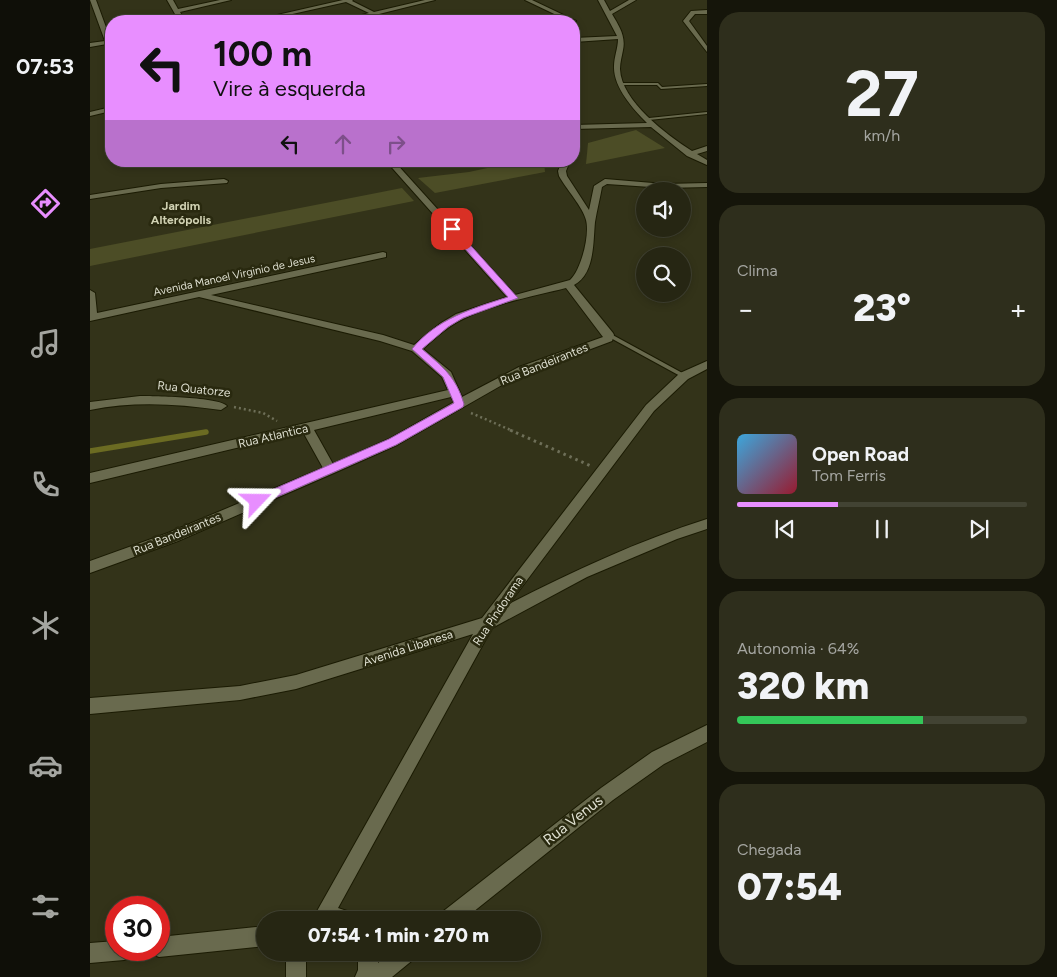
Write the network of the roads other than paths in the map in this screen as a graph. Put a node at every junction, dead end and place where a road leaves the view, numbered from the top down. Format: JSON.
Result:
{"nodes":[{"id":1,"x":93,"y":0,"type":"edge"},
{"id":2,"x":170,"y":0,"type":"edge"},
{"id":3,"x":228,"y":0,"type":"edge"},
{"id":4,"x":348,"y":0,"type":"edge"},
{"id":5,"x":432,"y":0,"type":"edge"},
{"id":6,"x":528,"y":0,"type":"edge"},
{"id":7,"x":601,"y":0,"type":"edge"},
{"id":8,"x":633,"y":0,"type":"edge"},
{"id":9,"x":176,"y":11,"type":"junction"},
{"id":10,"x":707,"y":12,"type":"edge"},
{"id":11,"x":374,"y":14,"type":"junction"},
{"id":12,"x":609,"y":14,"type":"junction"},
{"id":13,"x":178,"y":15,"type":"edge"},
{"id":14,"x":281,"y":15,"type":"edge"},
{"id":15,"x":370,"y":15,"type":"edge"},
{"id":16,"x":559,"y":15,"type":"edge"},
{"id":17,"x":580,"y":28,"type":"edge"},
{"id":18,"x":105,"y":30,"type":"edge"},
{"id":19,"x":585,"y":33,"type":"junction"},
{"id":20,"x":580,"y":36,"type":"edge"},
{"id":21,"x":621,"y":37,"type":"junction"},
{"id":22,"x":90,"y":45,"type":"edge"},
{"id":23,"x":105,"y":45,"type":"edge"},
{"id":24,"x":707,"y":50,"type":"edge"},
{"id":25,"x":622,"y":84,"type":"junction"},
{"id":26,"x":707,"y":85,"type":"edge"},
{"id":27,"x":105,"y":110,"type":"edge"},
{"id":28,"x":707,"y":112,"type":"edge"},
{"id":29,"x":90,"y":114,"type":"edge"},
{"id":30,"x":651,"y":122,"type":"junction"},
{"id":31,"x":580,"y":127,"type":"edge"},
{"id":32,"x":707,"y":148,"type":"edge"},
{"id":33,"x":690,"y":154,"type":"junction"},
{"id":34,"x":707,"y":164,"type":"edge"},
{"id":35,"x":395,"y":167,"type":"edge"},
{"id":36,"x":564,"y":167,"type":"edge"},
{"id":37,"x":224,"y":181,"type":"dead end"},
{"id":38,"x":707,"y":185,"type":"edge"},
{"id":39,"x":90,"y":197,"type":"edge"},
{"id":40,"x":591,"y":221,"type":"junction"},
{"id":41,"x":383,"y":255,"type":"dead end"},
{"id":42,"x":568,"y":284,"type":"junction"},
{"id":43,"x":90,"y":293,"type":"edge"},
{"id":44,"x":200,"y":296,"type":"junction"},
{"id":45,"x":514,"y":298,"type":"junction"},
{"id":46,"x":91,"y":318,"type":"edge"},
{"id":47,"x":609,"y":335,"type":"junction"},
{"id":48,"x":416,"y":349,"type":"junction"},
{"id":49,"x":707,"y":365,"type":"edge"},
{"id":50,"x":684,"y":376,"type":"junction"},
{"id":51,"x":456,"y":392,"type":"junction"},
{"id":52,"x":459,"y":404,"type":"junction"},
{"id":53,"x":90,"y":406,"type":"edge"},
{"id":54,"x":221,"y":406,"type":"road end"},
{"id":55,"x":308,"y":428,"type":"junction"},
{"id":56,"x":330,"y":470,"type":"junction"},
{"id":57,"x":90,"y":478,"type":"edge"},
{"id":58,"x":707,"y":524,"type":"edge"},
{"id":59,"x":90,"y":567,"type":"edge"},
{"id":60,"x":487,"y":623,"type":"junction"},
{"id":61,"x":90,"y":706,"type":"edge"},
{"id":62,"x":707,"y":732,"type":"edge"},
{"id":63,"x":327,"y":911,"type":"edge"},
{"id":64,"x":459,"y":911,"type":"edge"},
{"id":65,"x":256,"y":937,"type":"edge"},
{"id":66,"x":170,"y":946,"type":"edge"},
{"id":67,"x":105,"y":952,"type":"edge"},
{"id":68,"x":90,"y":953,"type":"edge"},
{"id":69,"x":296,"y":961,"type":"edge"},
{"id":70,"x":368,"y":961,"type":"edge"},
{"id":71,"x":395,"y":961,"type":"edge"},
{"id":72,"x":296,"y":977,"type":"edge"},
{"id":73,"x":365,"y":977,"type":"edge"},
{"id":74,"x":376,"y":977,"type":"edge"}],
"edges":[{"from":1,"to":18,"type":"street"},
{"from":2,"to":9,"type":"street"},
{"from":3,"to":9,"type":"street"},
{"from":4,"to":11,"type":"street"},
{"from":4,"to":14,"type":"street"},
{"from":5,"to":11,"type":"street"},
{"from":6,"to":16,"type":"street"},
{"from":7,"to":12,"type":"street"},
{"from":8,"to":12,"type":"street"},
{"from":9,"to":13,"type":"street"},
{"from":10,"to":24,"type":"street"},
{"from":11,"to":15,"type":"street"},
{"from":12,"to":21,"type":"street"},
{"from":17,"to":19,"type":"street"},
{"from":19,"to":20,"type":"street"},
{"from":19,"to":21,"type":"street"},
{"from":21,"to":25,"type":"street"},
{"from":22,"to":23,"type":"street"},
{"from":25,"to":26,"type":"lane"},
{"from":25,"to":30,"type":"street"},
{"from":27,"to":29,"type":"street"},
{"from":28,"to":30,"type":"lane"},
{"from":30,"to":31,"type":"street"},
{"from":30,"to":33,"type":"street"},
{"from":32,"to":33,"type":"street"},
{"from":33,"to":34,"type":"street"},
{"from":35,"to":45,"type":"street"},
{"from":36,"to":40,"type":"street"},
{"from":37,"to":39,"type":"street"},
{"from":38,"to":40,"type":"street"},
{"from":40,"to":42,"type":"street"},
{"from":41,"to":44,"type":"street","name":"Avenida Manoel Virginio de Jesus"},
{"from":42,"to":45,"type":"street"},
{"from":42,"to":47,"type":"street"},
{"from":43,"to":46,"type":"street"},
{"from":44,"to":46,"type":"street","name":"Avenida Manoel Virginio de Jesus"},
{"from":44,"to":48,"type":"street"},
{"from":45,"to":48,"type":"street"},
{"from":47,"to":50,"type":"lane"},
{"from":47,"to":52,"type":"street","name":"Rua Bandeirantes"},
{"from":48,"to":51,"type":"street"},
{"from":49,"to":50,"type":"street","name":"Rua Pindorama"},
{"from":50,"to":60,"type":"street","name":"Rua Pindorama"},
{"from":51,"to":52,"type":"street"},
{"from":51,"to":55,"type":"street","name":"Rua Atlantica"},
{"from":52,"to":56,"type":"street","name":"Rua Bandeirantes"},
{"from":53,"to":54,"type":"street","name":"Rua Quatorze"},
{"from":55,"to":56,"type":"street"},
{"from":55,"to":57,"type":"street","name":"Rua Atlantica"},
{"from":56,"to":59,"type":"street","name":"Rua Bandeirantes"},
{"from":58,"to":60,"type":"street","name":"Avenida Libanesa"},
{"from":60,"to":61,"type":"street","name":"Avenida Libanesa"},
{"from":60,"to":63,"type":"street","name":"Rua Pindorama"},
{"from":62,"to":64,"type":"street","name":"Rua Venus"},
{"from":65,"to":66,"type":"street"},
{"from":67,"to":68,"type":"street"},
{"from":69,"to":72,"type":"street"},
{"from":70,"to":73,"type":"street"},
{"from":71,"to":74,"type":"street"}]}
